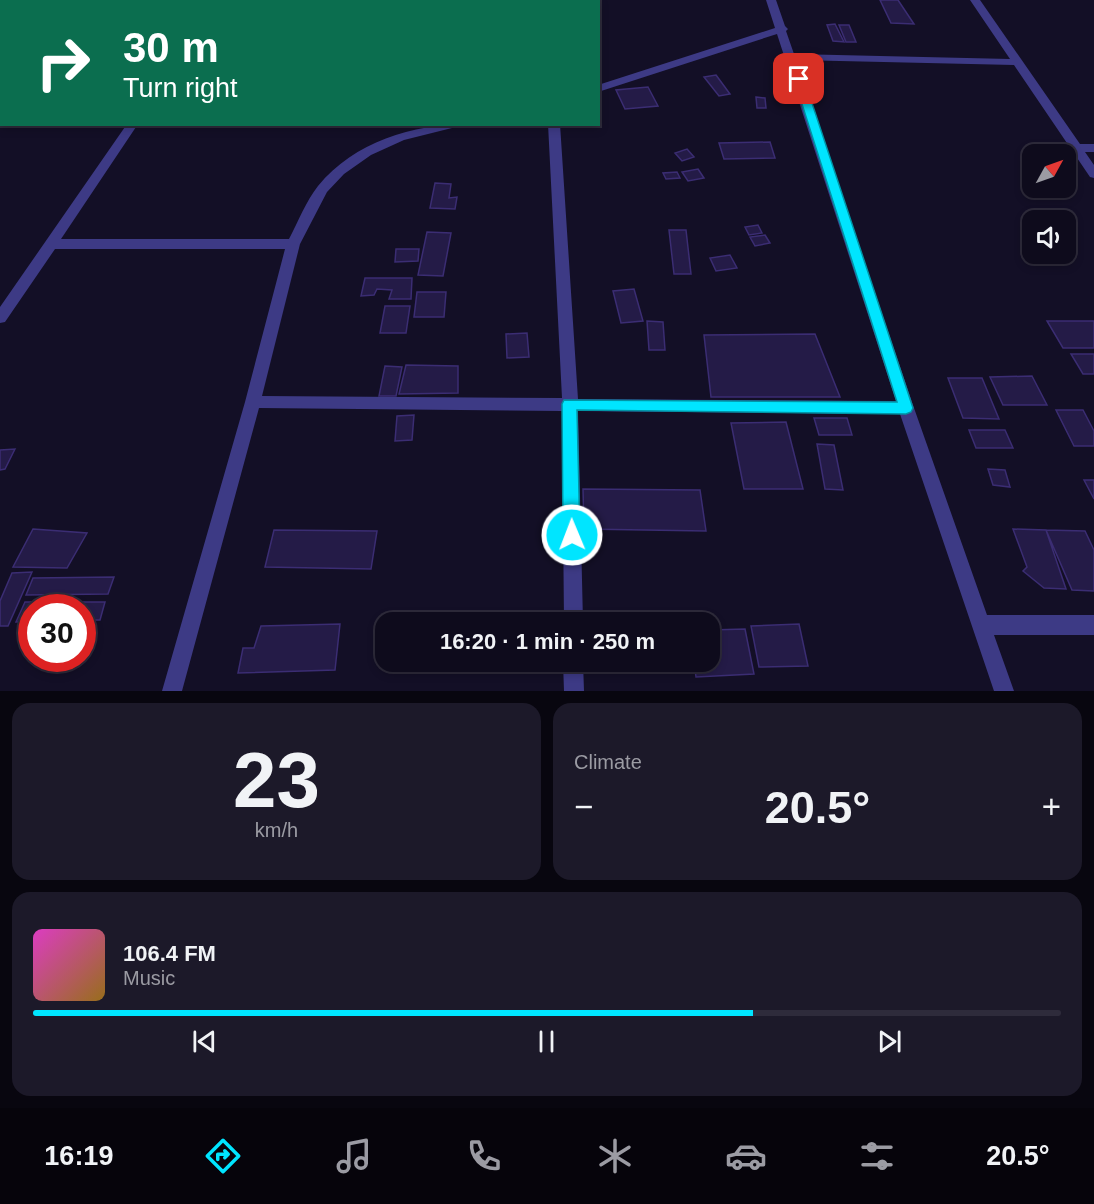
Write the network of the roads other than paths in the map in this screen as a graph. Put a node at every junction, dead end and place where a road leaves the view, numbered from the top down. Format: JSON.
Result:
{"nodes":[{"id":1,"x":771,"y":0,"type":"edge"},
{"id":2,"x":975,"y":0,"type":"edge"},
{"id":3,"x":783,"y":29,"type":"junction"},
{"id":4,"x":792,"y":57,"type":"junction"},
{"id":5,"x":1017,"y":62,"type":"junction"},
{"id":6,"x":600,"y":88,"type":"edge"},
{"id":7,"x":132,"y":126,"type":"edge"},
{"id":8,"x":453,"y":126,"type":"edge"},
{"id":9,"x":554,"y":126,"type":"edge"},
{"id":10,"x":1073,"y":144,"type":"edge"},
{"id":11,"x":1076,"y":148,"type":"joint"},
{"id":12,"x":1094,"y":148,"type":"edge"},
{"id":13,"x":1094,"y":174,"type":"edge"},
{"id":14,"x":49,"y":244,"type":"junction"},
{"id":15,"x":293,"y":244,"type":"junction"},
{"id":16,"x":0,"y":318,"type":"edge"},
{"id":17,"x":253,"y":402,"type":"junction"},
{"id":18,"x":570,"y":404,"type":"junction"},
{"id":19,"x":906,"y":408,"type":"junction"},
{"id":20,"x":573,"y":612,"type":"edge"},
{"id":21,"x":981,"y":625,"type":"junction"},
{"id":22,"x":1094,"y":625,"type":"edge"},
{"id":23,"x":573,"y":672,"type":"edge"},
{"id":24,"x":172,"y":691,"type":"edge"},
{"id":25,"x":574,"y":691,"type":"edge"},
{"id":26,"x":1004,"y":691,"type":"edge"}],
"edges":[{"from":1,"to":3,"type":"street"},
{"from":2,"to":5,"type":"street"},
{"from":3,"to":4,"type":"street"},
{"from":3,"to":6,"type":"street"},
{"from":4,"to":5,"type":"street"},
{"from":4,"to":19,"type":"street"},
{"from":5,"to":10,"type":"street"},
{"from":7,"to":14,"type":"street"},
{"from":8,"to":15,"type":"street"},
{"from":9,"to":18,"type":"street"},
{"from":11,"to":12,"type":"street"},
{"from":11,"to":13,"type":"street"},
{"from":14,"to":15,"type":"street"},
{"from":14,"to":16,"type":"street"},
{"from":15,"to":17,"type":"street"},
{"from":17,"to":18,"type":"street"},
{"from":17,"to":24,"type":"street"},
{"from":18,"to":19,"type":"street"},
{"from":18,"to":20,"type":"street"},
{"from":19,"to":21,"type":"street"},
{"from":21,"to":22,"type":"street"},
{"from":21,"to":26,"type":"street"},
{"from":23,"to":25,"type":"street"}]}
